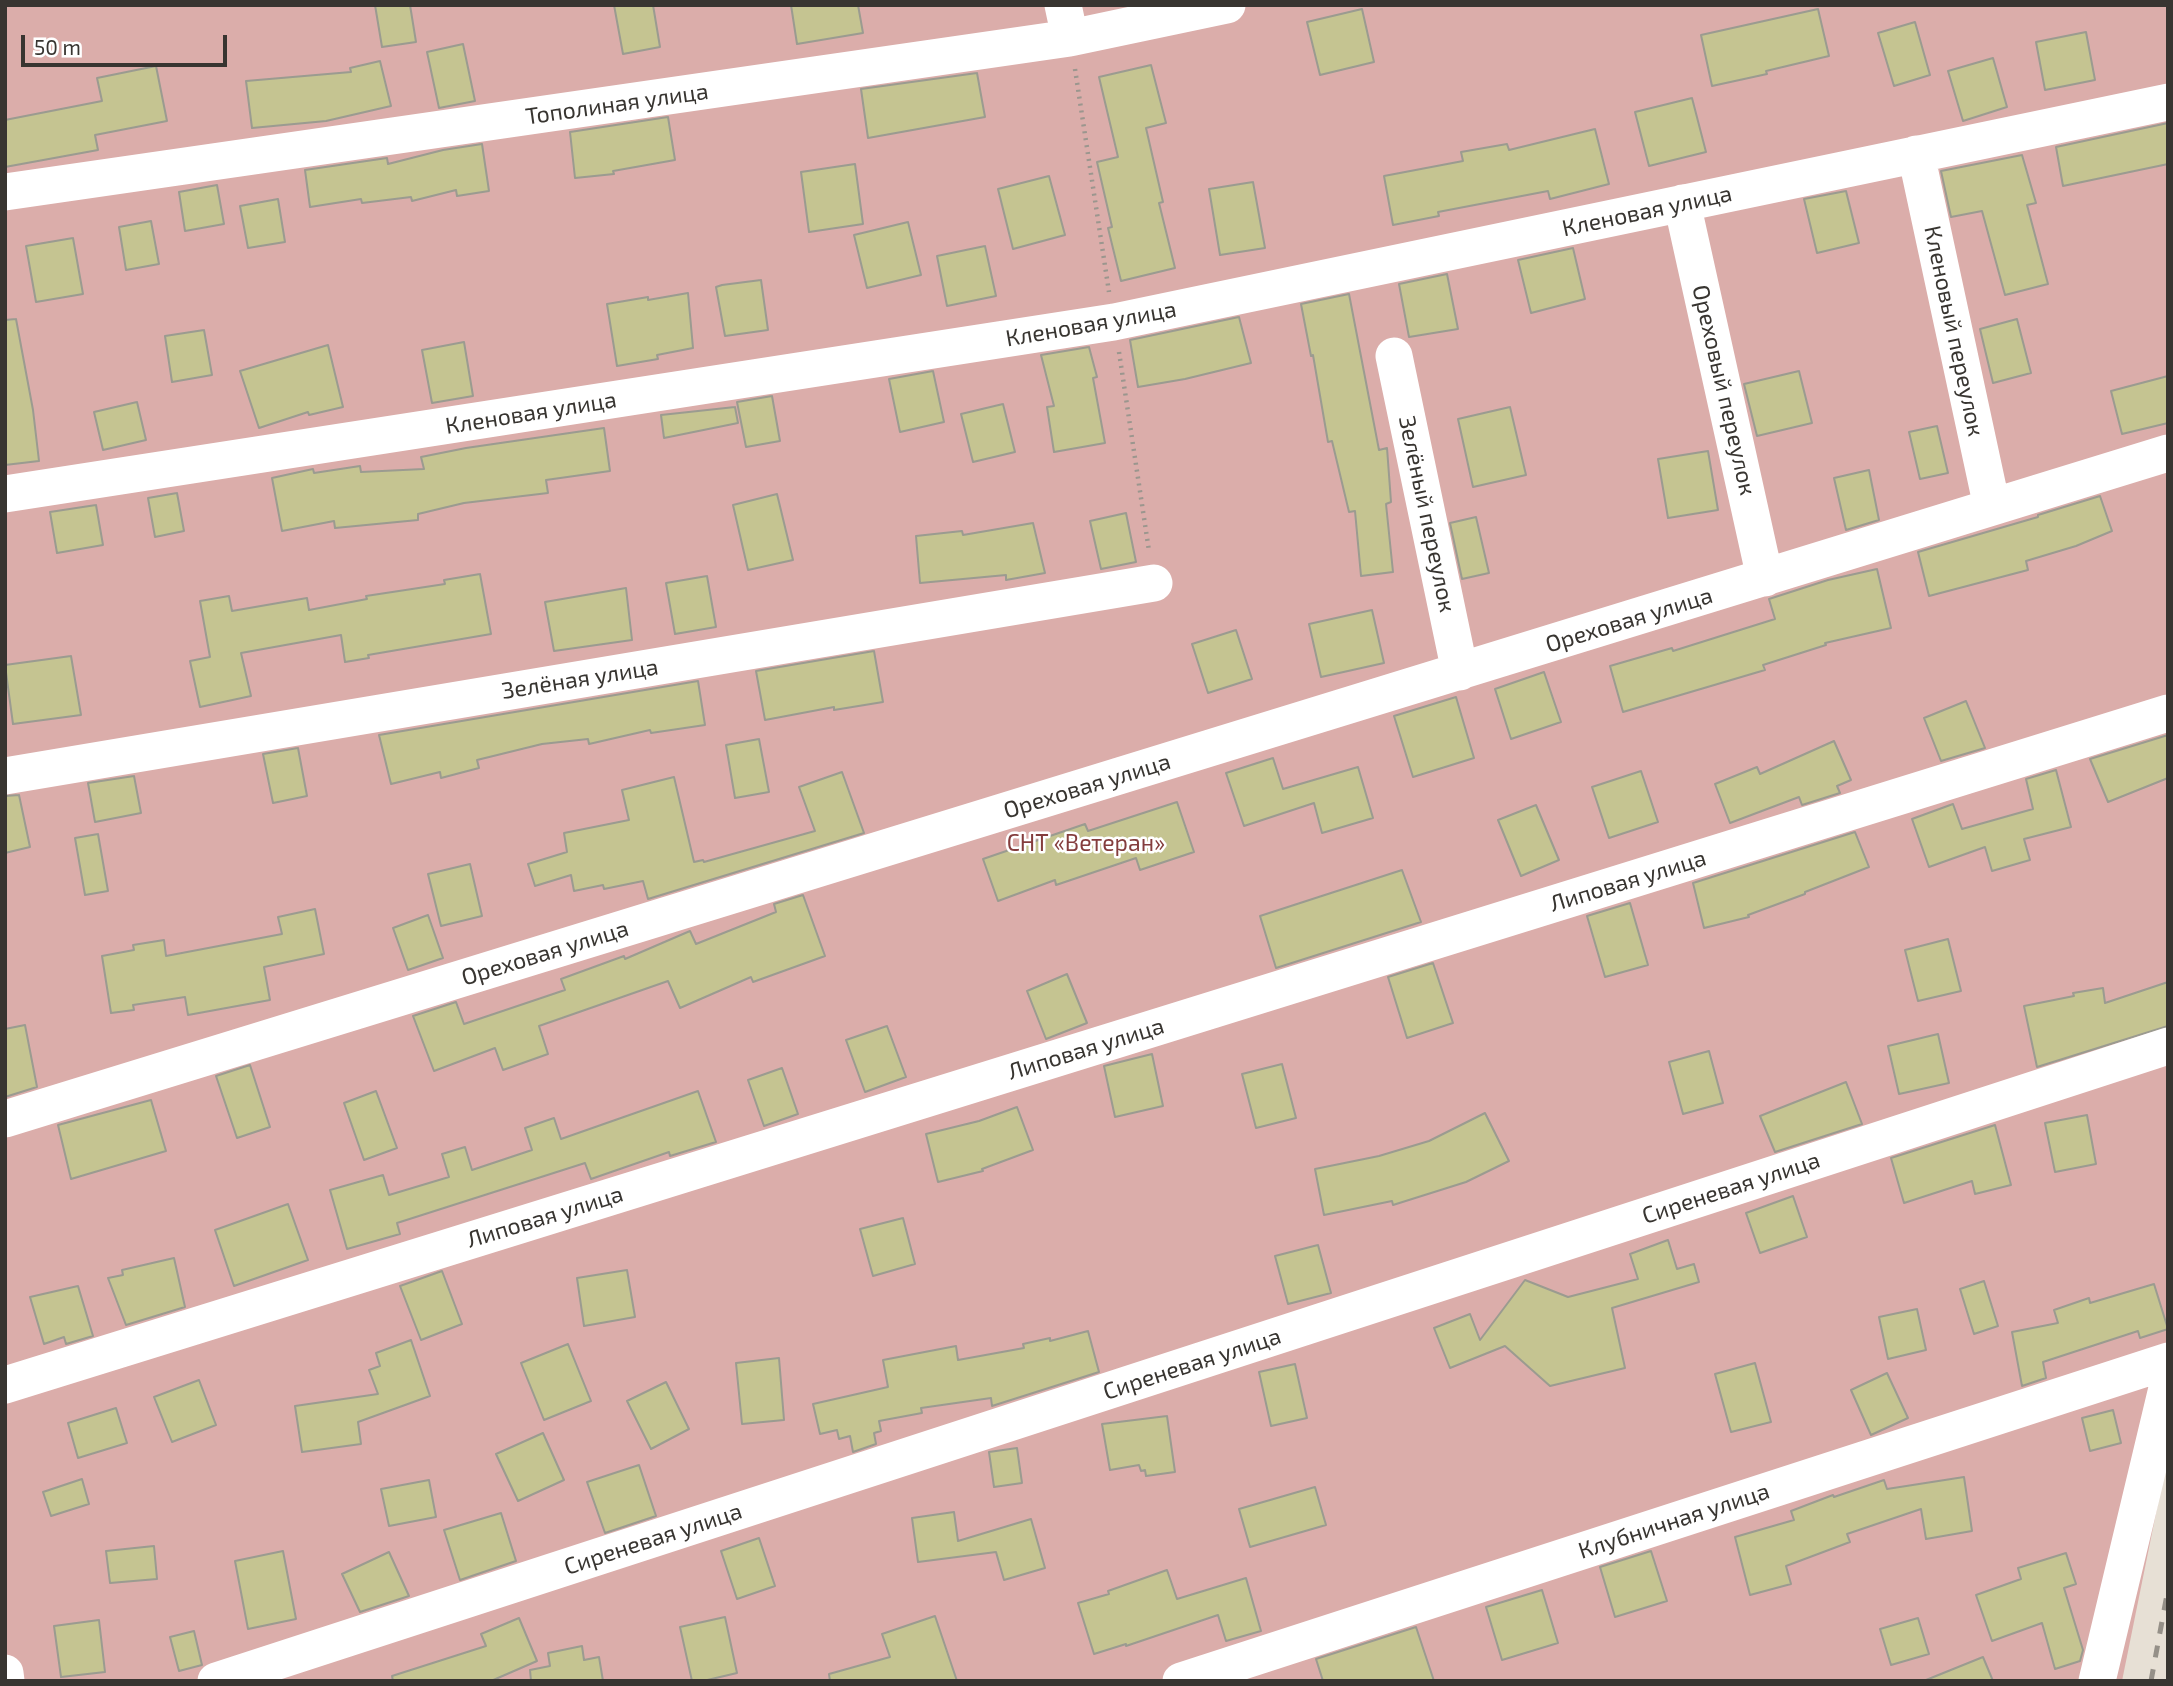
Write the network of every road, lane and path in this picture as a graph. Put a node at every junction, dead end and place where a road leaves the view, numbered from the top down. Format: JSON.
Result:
{"nodes":[{"id":1,"x":1227,"y":5,"type":"edge"},
{"id":2,"x":1067,"y":22,"type":"edge"},
{"id":3,"x":2168,"y":102,"type":"edge"},
{"id":4,"x":1916,"y":154,"type":"junction"},
{"id":5,"x":5,"y":191,"type":"edge"},
{"id":6,"x":1682,"y":203,"type":"junction"},
{"id":7,"x":1394,"y":356,"type":"dead end"},
{"id":8,"x":2168,"y":453,"type":"edge"},
{"id":9,"x":5,"y":494,"type":"edge"},
{"id":10,"x":1992,"y":507,"type":"junction"},
{"id":11,"x":1765,"y":578,"type":"junction"},
{"id":12,"x":1154,"y":583,"type":"dead end"},
{"id":13,"x":1460,"y":672,"type":"junction"},
{"id":14,"x":2168,"y":713,"type":"edge"},
{"id":15,"x":5,"y":776,"type":"edge"},
{"id":16,"x":2168,"y":1046,"type":"edge"},
{"id":17,"x":5,"y":1119,"type":"edge"},
{"id":18,"x":2168,"y":1361,"type":"edge"},
{"id":19,"x":2168,"y":1384,"type":"edge"},
{"id":20,"x":5,"y":1385,"type":"edge"},
{"id":21,"x":5,"y":1673,"type":"edge"},
{"id":22,"x":6,"y":1681,"type":"edge"},
{"id":23,"x":216,"y":1681,"type":"edge"},
{"id":24,"x":1181,"y":1681,"type":"edge"},
{"id":25,"x":2097,"y":1681,"type":"edge"}],
"edges":[{"from":1,"to":2,"type":"street","name":"Тополиная улица"},
{"from":2,"to":5,"type":"street","name":"Тополиная улица"},
{"from":3,"to":4,"type":"street","name":"Кленовая улица"},
{"from":4,"to":6,"type":"street","name":"Кленовая улица"},
{"from":4,"to":10,"type":"street","name":"Кленовый переулок"},
{"from":6,"to":9,"type":"street","name":"Кленовая улица"},
{"from":6,"to":11,"type":"street","name":"Ореховый переулок"},
{"from":7,"to":13,"type":"street","name":"Зелёный переулок"},
{"from":8,"to":10,"type":"street","name":"Ореховая улица"},
{"from":10,"to":11,"type":"street","name":"Ореховая улица"},
{"from":11,"to":13,"type":"street","name":"Ореховая улица"},
{"from":12,"to":15,"type":"street","name":"Зелёная улица"},
{"from":13,"to":17,"type":"street","name":"Ореховая улица"},
{"from":14,"to":20,"type":"street","name":"Липовая улица"},
{"from":16,"to":23,"type":"street","name":"Сиреневая улица"},
{"from":18,"to":24,"type":"street","name":"Клубничная улица"},
{"from":19,"to":25,"type":"street"},
{"from":21,"to":22,"type":"street"}]}
